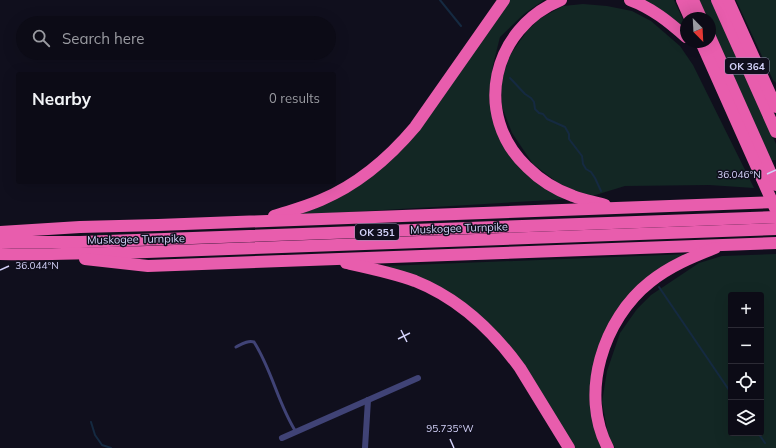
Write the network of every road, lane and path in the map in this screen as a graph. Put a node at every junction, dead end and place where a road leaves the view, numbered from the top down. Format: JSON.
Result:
{"nodes":[{"id":1,"x":504,"y":0,"type":"edge"},
{"id":2,"x":560,"y":0,"type":"edge"},
{"id":3,"x":630,"y":0,"type":"edge"},
{"id":4,"x":682,"y":0,"type":"edge"},
{"id":5,"x":693,"y":0,"type":"edge"},
{"id":6,"x":717,"y":0,"type":"edge"},
{"id":7,"x":728,"y":0,"type":"edge"},
{"id":8,"x":687,"y":12,"type":"edge"},
{"id":9,"x":698,"y":12,"type":"edge"},
{"id":10,"x":680,"y":31,"type":"edge"},
{"id":11,"x":695,"y":48,"type":"edge"},
{"id":12,"x":704,"y":48,"type":"edge"},
{"id":13,"x":714,"y":48,"type":"edge"},
{"id":14,"x":711,"y":65,"type":"junction"},
{"id":15,"x":776,"y":107,"type":"edge"},
{"id":16,"x":776,"y":132,"type":"edge"},
{"id":17,"x":756,"y":153,"type":"junction"},
{"id":18,"x":776,"y":185,"type":"edge"},
{"id":19,"x":776,"y":202,"type":"edge"},
{"id":20,"x":618,"y":209,"type":"junction"},
{"id":21,"x":776,"y":211,"type":"edge"},
{"id":22,"x":776,"y":217,"type":"edge"},
{"id":23,"x":259,"y":221,"type":"junction"},
{"id":24,"x":776,"y":229,"type":"edge"},
{"id":25,"x":0,"y":232,"type":"edge"},
{"id":26,"x":0,"y":242,"type":"edge"},
{"id":27,"x":776,"y":243,"type":"edge"},
{"id":28,"x":724,"y":245,"type":"junction"},
{"id":29,"x":0,"y":254,"type":"edge"},
{"id":30,"x":38,"y":254,"type":"junction"},
{"id":31,"x":329,"y":259,"type":"junction"},
{"id":32,"x":236,"y":347,"type":"dead end"},
{"id":33,"x":418,"y":378,"type":"dead end"},
{"id":34,"x":368,"y":400,"type":"junction"},
{"id":35,"x":296,"y":432,"type":"junction"},
{"id":36,"x":282,"y":438,"type":"dead end"},
{"id":37,"x":365,"y":448,"type":"edge"},
{"id":38,"x":569,"y":448,"type":"edge"},
{"id":39,"x":608,"y":448,"type":"edge"}],
"edges":[{"from":1,"to":23,"type":"highway"},
{"from":2,"to":20,"type":"highway"},
{"from":3,"to":10,"type":"highway"},
{"from":4,"to":8,"type":"highway"},
{"from":5,"to":9,"type":"highway"},
{"from":6,"to":16,"type":"highway","number":"OK 364"},
{"from":7,"to":15,"type":"highway"},
{"from":11,"to":14,"type":"highway"},
{"from":12,"to":14,"type":"highway"},
{"from":13,"to":17,"type":"highway","number":"OK 364"},
{"from":14,"to":17,"type":"highway"},
{"from":17,"to":18,"type":"highway","number":"OK 364"},
{"from":17,"to":21,"type":"highway"},
{"from":19,"to":20,"type":"highway"},
{"from":20,"to":23,"type":"highway"},
{"from":22,"to":26,"type":"highway","name":"Muskogee Turnpike","number":"OK 351"},
{"from":23,"to":25,"type":"highway"},
{"from":24,"to":30,"type":"highway","name":"Muskogee Turnpike","number":"OK 351"},
{"from":27,"to":28,"type":"highway"},
{"from":28,"to":31,"type":"highway"},
{"from":28,"to":39,"type":"highway"},
{"from":29,"to":30,"type":"highway","name":"Muskogee Turnpike","number":"OK 351"},
{"from":30,"to":31,"type":"highway"},
{"from":31,"to":38,"type":"highway"},
{"from":32,"to":35,"type":"lane"},
{"from":33,"to":34,"type":"street"},
{"from":34,"to":35,"type":"street"},
{"from":34,"to":37,"type":"street"},
{"from":35,"to":36,"type":"street"}]}
